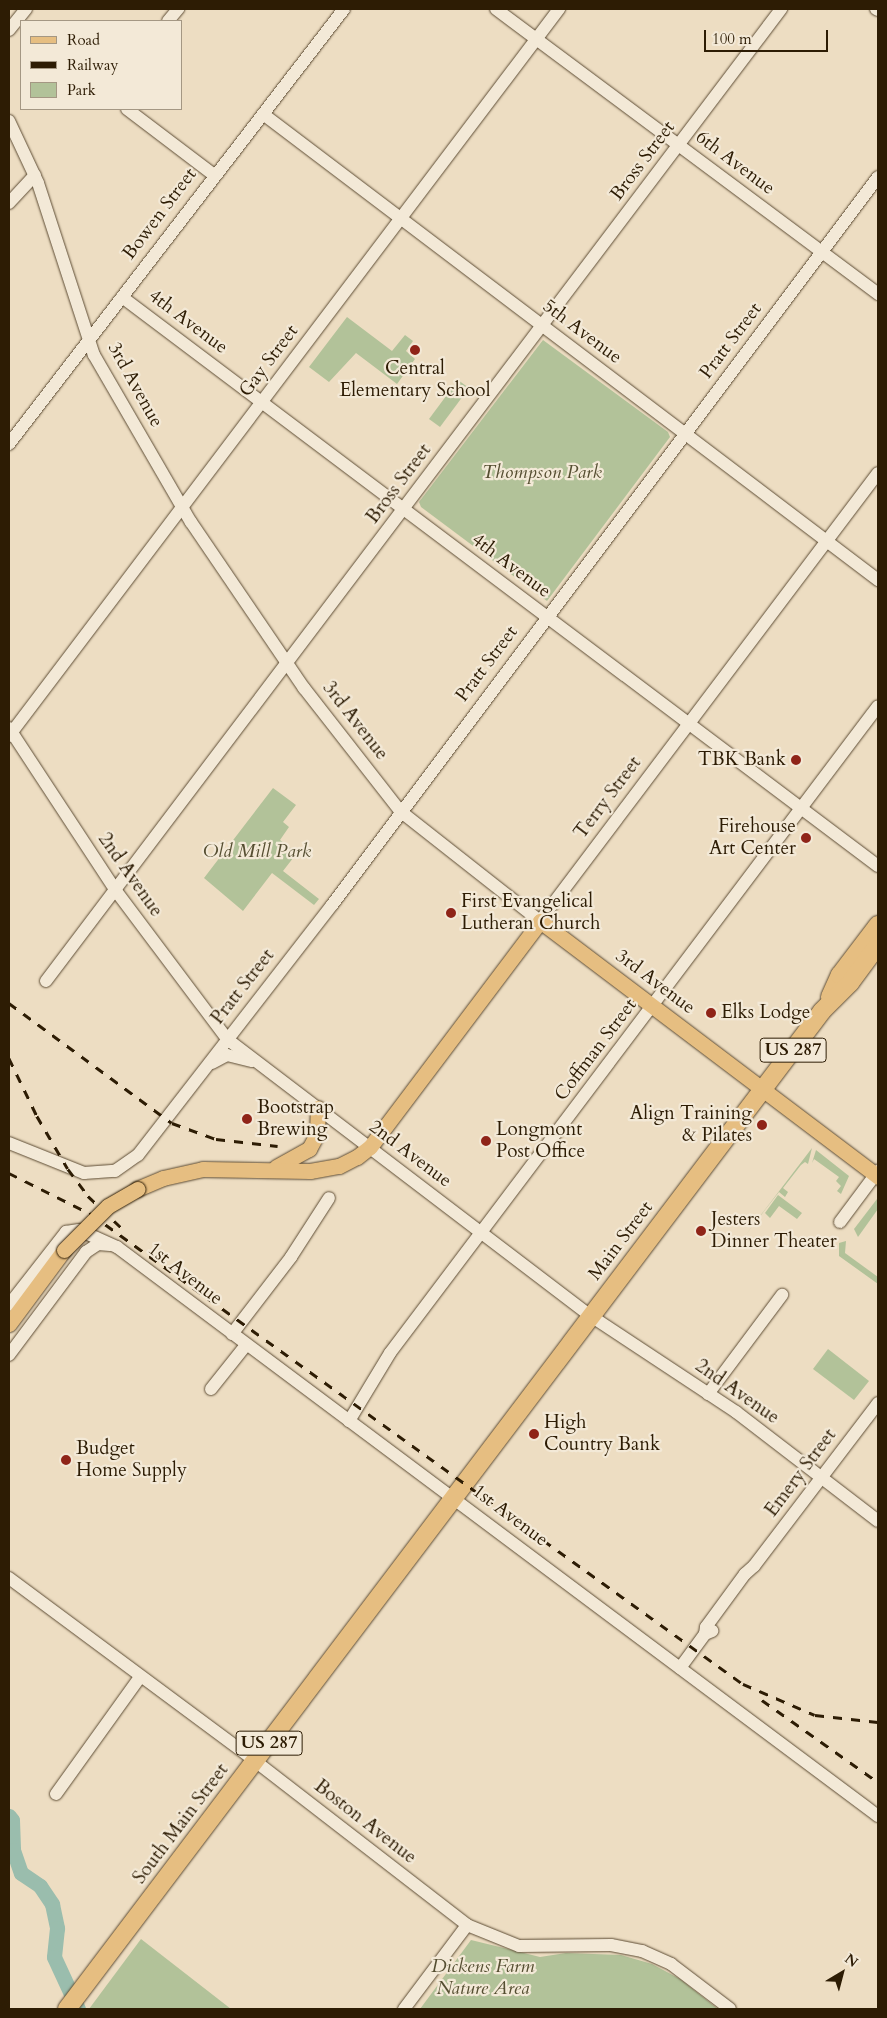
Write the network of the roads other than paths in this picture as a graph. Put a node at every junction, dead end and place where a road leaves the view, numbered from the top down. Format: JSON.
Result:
{"nodes":[{"id":1,"x":26,"y":9,"type":"edge"},
{"id":2,"x":178,"y":9,"type":"edge"},
{"id":3,"x":344,"y":9,"type":"edge"},
{"id":4,"x":496,"y":9,"type":"edge"},
{"id":5,"x":559,"y":9,"type":"edge"},
{"id":6,"x":781,"y":9,"type":"edge"},
{"id":7,"x":169,"y":20,"type":"edge"},
{"id":8,"x":15,"y":27,"type":"edge"},
{"id":9,"x":536,"y":39,"type":"junction"},
{"id":10,"x":128,"y":110,"type":"edge"},
{"id":11,"x":263,"y":114,"type":"junction"},
{"id":12,"x":9,"y":121,"type":"edge"},
{"id":13,"x":679,"y":145,"type":"junction"},
{"id":14,"x":35,"y":175,"type":"junction"},
{"id":15,"x":214,"y":175,"type":"junction"},
{"id":16,"x":878,"y":177,"type":"edge"},
{"id":17,"x":9,"y":203,"type":"edge"},
{"id":18,"x":400,"y":219,"type":"junction"},
{"id":19,"x":822,"y":252,"type":"junction"},
{"id":20,"x":878,"y":294,"type":"edge"},
{"id":21,"x":122,"y":297,"type":"junction"},
{"id":22,"x":542,"y":326,"type":"junction"},
{"id":23,"x":89,"y":343,"type":"junction"},
{"id":24,"x":263,"y":401,"type":"junction"},
{"id":25,"x":684,"y":433,"type":"junction"},
{"id":26,"x":9,"y":444,"type":"edge"},
{"id":27,"x":878,"y":473,"type":"edge"},
{"id":28,"x":181,"y":507,"type":"junction"},
{"id":29,"x":404,"y":508,"type":"junction"},
{"id":30,"x":826,"y":541,"type":"junction"},
{"id":31,"x":878,"y":580,"type":"edge"},
{"id":32,"x":546,"y":617,"type":"junction"},
{"id":33,"x":286,"y":664,"type":"junction"},
{"id":34,"x":878,"y":706,"type":"edge"},
{"id":35,"x":688,"y":723,"type":"junction"},
{"id":36,"x":10,"y":732,"type":"edge"},
{"id":37,"x":801,"y":808,"type":"junction"},
{"id":38,"x":400,"y":811,"type":"junction"},
{"id":39,"x":878,"y":866,"type":"edge"},
{"id":40,"x":116,"y":890,"type":"junction"},
{"id":41,"x":540,"y":921,"type":"junction"},
{"id":42,"x":878,"y":925,"type":"edge"},
{"id":43,"x":878,"y":945,"type":"edge"},
{"id":44,"x":46,"y":981,"type":"dead end"},
{"id":45,"x":653,"y":1006,"type":"junction"},
{"id":46,"x":822,"y":1011,"type":"junction"},
{"id":47,"x":226,"y":1046,"type":"junction"},
{"id":48,"x":262,"y":1065,"type":"junction"},
{"id":49,"x":200,"y":1073,"type":"junction"},
{"id":50,"x":763,"y":1089,"type":"junction"},
{"id":51,"x":318,"y":1108,"type":"junction"},
{"id":52,"x":9,"y":1143,"type":"edge"},
{"id":53,"x":370,"y":1147,"type":"junction"},
{"id":54,"x":264,"y":1168,"type":"junction"},
{"id":55,"x":877,"y":1174,"type":"edge"},
{"id":56,"x":329,"y":1198,"type":"dead end"},
{"id":57,"x":840,"y":1222,"type":"dead end"},
{"id":58,"x":482,"y":1233,"type":"junction"},
{"id":59,"x":117,"y":1247,"type":"junction"},
{"id":60,"x":782,"y":1295,"type":"dead end"},
{"id":61,"x":9,"y":1305,"type":"edge"},
{"id":62,"x":591,"y":1316,"type":"junction"},
{"id":63,"x":9,"y":1324,"type":"edge"},
{"id":64,"x":232,"y":1334,"type":"junction"},
{"id":65,"x":246,"y":1345,"type":"junction"},
{"id":66,"x":9,"y":1355,"type":"edge"},
{"id":67,"x":211,"y":1389,"type":"dead end"},
{"id":68,"x":708,"y":1394,"type":"junction"},
{"id":69,"x":878,"y":1403,"type":"edge"},
{"id":70,"x":348,"y":1420,"type":"junction"},
{"id":71,"x":821,"y":1477,"type":"junction"},
{"id":72,"x":455,"y":1497,"type":"junction"},
{"id":73,"x":878,"y":1521,"type":"edge"},
{"id":74,"x":9,"y":1578,"type":"edge"},
{"id":75,"x":680,"y":1668,"type":"junction"},
{"id":76,"x":140,"y":1678,"type":"junction"},
{"id":77,"x":255,"y":1761,"type":"junction"},
{"id":78,"x":56,"y":1794,"type":"dead end"},
{"id":79,"x":878,"y":1816,"type":"edge"},
{"id":80,"x":467,"y":1925,"type":"junction"},
{"id":81,"x":68,"y":2009,"type":"edge"},
{"id":82,"x":404,"y":2009,"type":"edge"},
{"id":83,"x":730,"y":2009,"type":"edge"}],
"edges":[{"from":1,"to":8,"type":"street"},
{"from":2,"to":7,"type":"street"},
{"from":3,"to":11,"type":"street","name":"Bowen Street"},
{"from":4,"to":9,"type":"street","name":"6th Avenue"},
{"from":5,"to":9,"type":"street","name":"Gay Street"},
{"from":6,"to":13,"type":"street","name":"Bross Street"},
{"from":9,"to":13,"type":"street","name":"6th Avenue"},
{"from":9,"to":18,"type":"street","name":"Gay Street"},
{"from":10,"to":15,"type":"street"},
{"from":11,"to":15,"type":"street","name":"Bowen Street"},
{"from":11,"to":18,"type":"street","name":"5th Avenue"},
{"from":12,"to":14,"type":"street","name":"3rd Avenue"},
{"from":13,"to":19,"type":"street","name":"6th Avenue"},
{"from":13,"to":22,"type":"street","name":"Bross Street"},
{"from":14,"to":17,"type":"street"},
{"from":14,"to":23,"type":"street","name":"3rd Avenue"},
{"from":15,"to":21,"type":"street","name":"Bowen Street"},
{"from":16,"to":19,"type":"street","name":"Pratt Street"},
{"from":18,"to":22,"type":"street","name":"5th Avenue"},
{"from":18,"to":24,"type":"street","name":"Gay Street"},
{"from":19,"to":20,"type":"street","name":"6th Avenue"},
{"from":19,"to":25,"type":"street","name":"Pratt Street"},
{"from":21,"to":23,"type":"street","name":"Bowen Street"},
{"from":21,"to":24,"type":"street","name":"4th Avenue"},
{"from":22,"to":25,"type":"street","name":"5th Avenue"},
{"from":22,"to":29,"type":"street","name":"Bross Street"},
{"from":23,"to":26,"type":"street","name":"Bowen Street"},
{"from":23,"to":28,"type":"street","name":"3rd Avenue"},
{"from":24,"to":28,"type":"street","name":"Gay Street"},
{"from":24,"to":29,"type":"street","name":"4th Avenue"},
{"from":25,"to":30,"type":"street","name":"5th Avenue"},
{"from":25,"to":32,"type":"street","name":"Pratt Street"},
{"from":27,"to":30,"type":"street","name":"Terry Street"},
{"from":28,"to":33,"type":"street","name":"3rd Avenue"},
{"from":28,"to":36,"type":"street","name":"Gay Street"},
{"from":29,"to":32,"type":"street","name":"4th Avenue"},
{"from":29,"to":33,"type":"street","name":"Bross Street"},
{"from":30,"to":31,"type":"street","name":"5th Avenue"},
{"from":30,"to":35,"type":"street","name":"Terry Street"},
{"from":32,"to":35,"type":"street","name":"4th Avenue"},
{"from":32,"to":38,"type":"street","name":"Pratt Street"},
{"from":33,"to":38,"type":"street","name":"3rd Avenue"},
{"from":33,"to":40,"type":"street","name":"Bross Street"},
{"from":34,"to":37,"type":"street","name":"Coffman Street"},
{"from":35,"to":37,"type":"street","name":"4th Avenue"},
{"from":35,"to":41,"type":"street","name":"Terry Street"},
{"from":36,"to":40,"type":"street","name":"2nd Avenue"},
{"from":37,"to":39,"type":"street","name":"4th Avenue"},
{"from":37,"to":45,"type":"street","name":"Coffman Street"},
{"from":38,"to":41,"type":"street","name":"3rd Avenue"},
{"from":38,"to":47,"type":"street","name":"Pratt Street"},
{"from":40,"to":44,"type":"street","name":"Bross Street"},
{"from":40,"to":47,"type":"street","name":"2nd Avenue"},
{"from":41,"to":45,"type":"main road","name":"3rd Avenue"},
{"from":41,"to":53,"type":"main road","name":"Terry Street"},
{"from":42,"to":46,"type":"highway","name":"Main Street","number":"US 287"},
{"from":43,"to":46,"type":"highway","name":"Main Street","number":"US 287"},
{"from":45,"to":50,"type":"main road","name":"3rd Avenue"},
{"from":45,"to":58,"type":"street","name":"Coffman Street"},
{"from":46,"to":50,"type":"highway","name":"Main Street","number":"US 287"},
{"from":47,"to":48,"type":"street","name":"2nd Avenue"},
{"from":47,"to":49,"type":"street","name":"Pratt Street"},
{"from":48,"to":49,"type":"street"},
{"from":48,"to":51,"type":"street","name":"2nd Avenue"},
{"from":49,"to":52,"type":"street","name":"Pratt Street"},
{"from":50,"to":55,"type":"main road","name":"3rd Avenue"},
{"from":50,"to":62,"type":"highway","name":"Main Street","number":"US 287"},
{"from":51,"to":53,"type":"street","name":"2nd Avenue"},
{"from":51,"to":54,"type":"main road"},
{"from":53,"to":54,"type":"main road","name":"Terry Street"},
{"from":53,"to":58,"type":"street","name":"2nd Avenue"},
{"from":54,"to":63,"type":"main road","name":"Terry Street","bridge":true},
{"from":55,"to":57,"type":"street"},
{"from":56,"to":64,"type":"street"},
{"from":58,"to":62,"type":"street","name":"2nd Avenue"},
{"from":58,"to":70,"type":"street","name":"Coffman Street"},
{"from":59,"to":61,"type":"street","name":"1st Avenue"},
{"from":59,"to":64,"type":"street","name":"1st Avenue"},
{"from":59,"to":66,"type":"street","name":"1st Avenue"},
{"from":60,"to":68,"type":"street"},
{"from":62,"to":68,"type":"street","name":"2nd Avenue"},
{"from":62,"to":72,"type":"highway","name":"Main Street","number":"US 287"},
{"from":64,"to":65,"type":"street","name":"1st Avenue"},
{"from":65,"to":67,"type":"street"},
{"from":65,"to":70,"type":"street","name":"1st Avenue"},
{"from":68,"to":71,"type":"street","name":"2nd Avenue"},
{"from":69,"to":71,"type":"street","name":"Emery Street"},
{"from":70,"to":72,"type":"street","name":"1st Avenue"},
{"from":71,"to":73,"type":"street","name":"2nd Avenue"},
{"from":71,"to":75,"type":"street","name":"Emery Street"},
{"from":72,"to":75,"type":"street","name":"1st Avenue"},
{"from":72,"to":77,"type":"highway","name":"South Main Street","number":"US 287"},
{"from":74,"to":76,"type":"street","name":"Boston Avenue"},
{"from":75,"to":79,"type":"street","name":"1st Avenue"},
{"from":76,"to":77,"type":"street","name":"Boston Avenue"},
{"from":76,"to":78,"type":"street"},
{"from":77,"to":80,"type":"street","name":"Boston Avenue"},
{"from":77,"to":81,"type":"highway","name":"South Main Street","number":"US 287"},
{"from":80,"to":82,"type":"street"},
{"from":80,"to":83,"type":"street","name":"Boston Avenue"}]}
